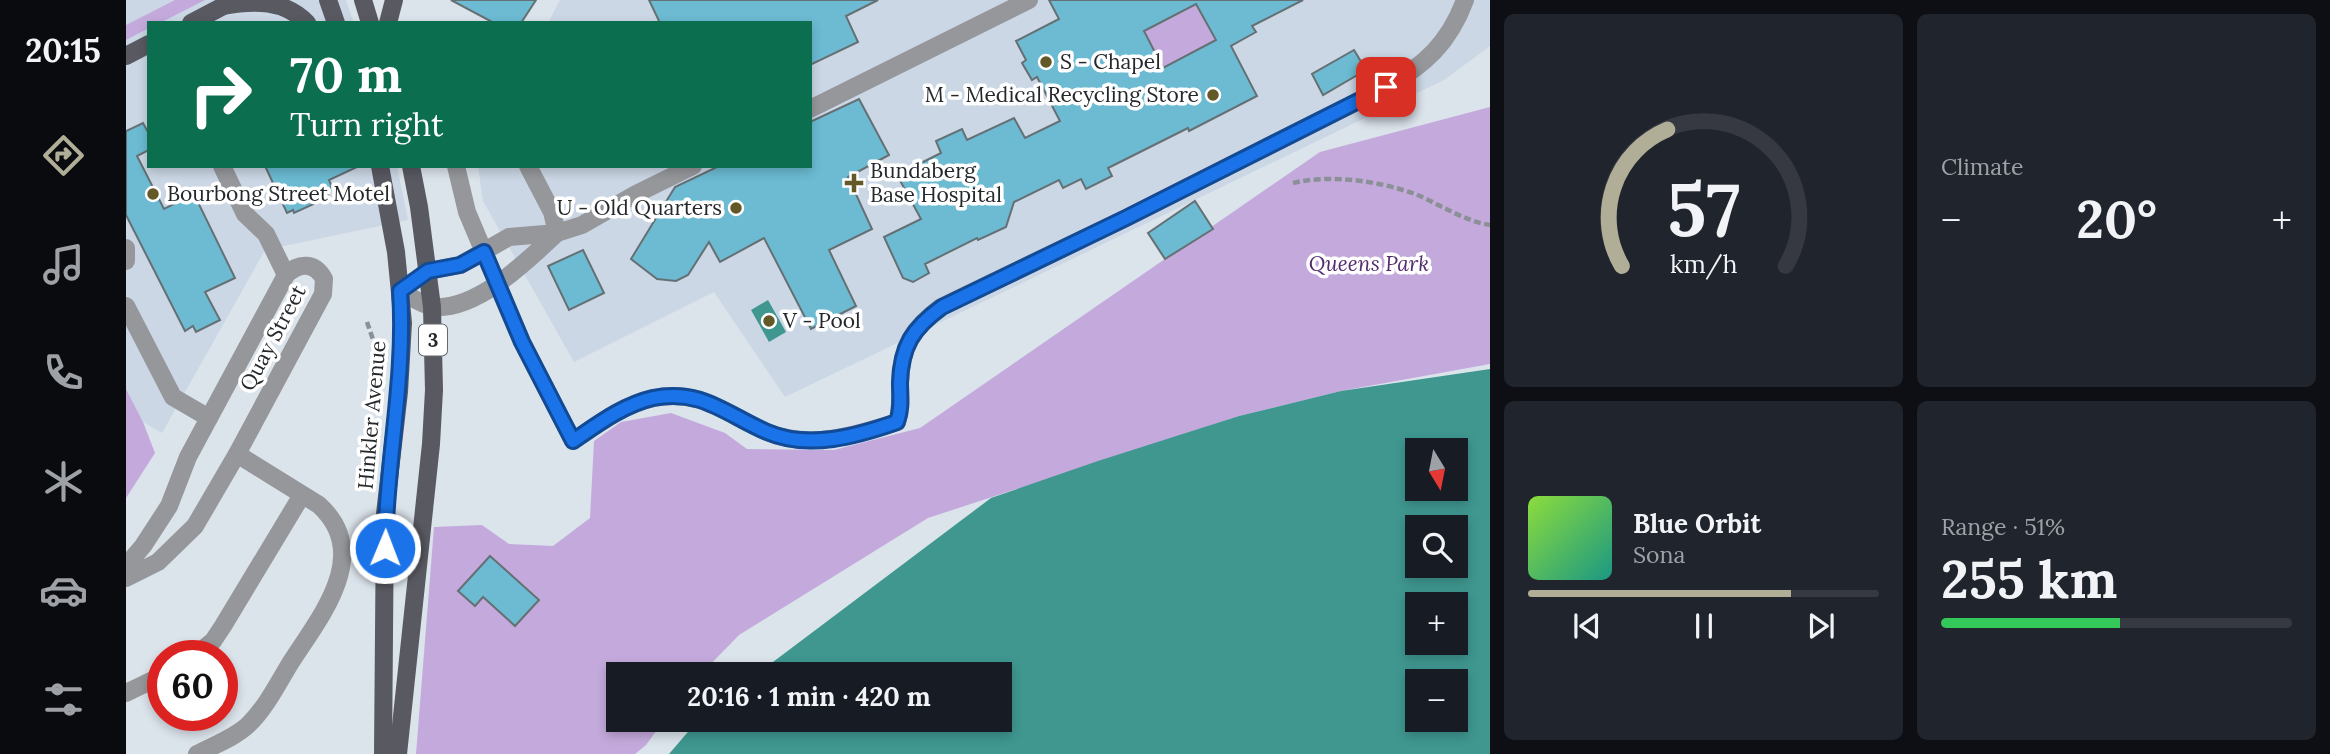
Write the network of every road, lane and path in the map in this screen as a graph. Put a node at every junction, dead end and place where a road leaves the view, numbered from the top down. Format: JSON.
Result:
{"nodes":[{"id":1,"x":328,"y":0,"type":"edge"},
{"id":2,"x":363,"y":0,"type":"edge"},
{"id":3,"x":394,"y":0,"type":"edge"},
{"id":4,"x":1029,"y":0,"type":"edge"},
{"id":5,"x":1465,"y":0,"type":"edge"},
{"id":6,"x":229,"y":3,"type":"edge"},
{"id":7,"x":195,"y":21,"type":"edge"},
{"id":8,"x":305,"y":21,"type":"edge"},
{"id":9,"x":335,"y":21,"type":"edge"},
{"id":10,"x":369,"y":21,"type":"edge"},
{"id":11,"x":389,"y":21,"type":"edge"},
{"id":12,"x":147,"y":45,"type":"edge"},
{"id":13,"x":126,"y":56,"type":"edge"},
{"id":14,"x":812,"y":108,"type":"edge"},
{"id":15,"x":223,"y":168,"type":"edge"},
{"id":16,"x":380,"y":168,"type":"edge"},
{"id":17,"x":411,"y":168,"type":"edge"},
{"id":18,"x":456,"y":168,"type":"edge"},
{"id":19,"x":529,"y":168,"type":"edge"},
{"id":20,"x":689,"y":168,"type":"edge"},
{"id":21,"x":1293,"y":184,"type":"dead end"},
{"id":22,"x":1490,"y":225,"type":"edge"},
{"id":23,"x":557,"y":233,"type":"junction"},
{"id":24,"x":126,"y":248,"type":"edge"},
{"id":25,"x":484,"y":252,"type":"junction"},
{"id":26,"x":126,"y":261,"type":"edge"},
{"id":27,"x":428,"y":271,"type":"junction"},
{"id":28,"x":286,"y":275,"type":"junction"},
{"id":29,"x":497,"y":283,"type":"junction"},
{"id":30,"x":400,"y":291,"type":"junction"},
{"id":31,"x":126,"y":306,"type":"edge"},
{"id":32,"x":432,"y":307,"type":"junction"},
{"id":33,"x":132,"y":327,"type":"edge"},
{"id":34,"x":209,"y":418,"type":"junction"},
{"id":35,"x":237,"y":454,"type":"junction"},
{"id":36,"x":302,"y":495,"type":"junction"},
{"id":37,"x":126,"y":566,"type":"edge"},
{"id":38,"x":126,"y":578,"type":"edge"},
{"id":39,"x":213,"y":640,"type":"edge"},
{"id":40,"x":147,"y":683,"type":"edge"},
{"id":41,"x":126,"y":693,"type":"edge"},
{"id":42,"x":197,"y":754,"type":"edge"},
{"id":43,"x":383,"y":754,"type":"edge"},
{"id":44,"x":398,"y":754,"type":"edge"}],
"edges":[{"from":1,"to":9,"type":"main road"},
{"from":2,"to":10,"type":"main road"},
{"from":3,"to":11,"type":"main road"},
{"from":4,"to":14,"type":"lane"},
{"from":5,"to":29,"type":"lane"},
{"from":6,"to":7,"type":"main road"},
{"from":6,"to":8,"type":"main road"},
{"from":12,"to":13,"type":"main road"},
{"from":15,"to":28,"type":"lane"},
{"from":16,"to":30,"type":"main road","name":"Hinkler Avenue","number":"3"},
{"from":17,"to":27,"type":"main road","number":"3"},
{"from":18,"to":25,"type":"lane"},
{"from":19,"to":23,"type":"lane"},
{"from":20,"to":23,"type":"lane"},
{"from":21,"to":22,"type":"path"},
{"from":23,"to":25,"type":"lane"},
{"from":23,"to":29,"type":"lane"},
{"from":24,"to":26,"type":"lane"},
{"from":25,"to":27,"type":"lane"},
{"from":25,"to":29,"type":"lane"},
{"from":27,"to":30,"type":"lane"},
{"from":27,"to":32,"type":"main road","number":"3"},
{"from":28,"to":34,"type":"lane","name":"Quay Street"},
{"from":28,"to":35,"type":"lane","name":"Quay Street"},
{"from":29,"to":32,"type":"lane"},
{"from":30,"to":32,"type":"lane"},
{"from":30,"to":43,"type":"main road","name":"Hinkler Avenue","number":"3"},
{"from":31,"to":33,"type":"lane"},
{"from":32,"to":44,"type":"main road","number":"3"},
{"from":33,"to":34,"type":"lane"},
{"from":34,"to":37,"type":"lane","name":"Quay Street"},
{"from":35,"to":36,"type":"lane"},
{"from":35,"to":38,"type":"lane","name":"Quay Street"},
{"from":36,"to":39,"type":"lane"},
{"from":36,"to":42,"type":"lane"},
{"from":40,"to":41,"type":"lane"}]}
